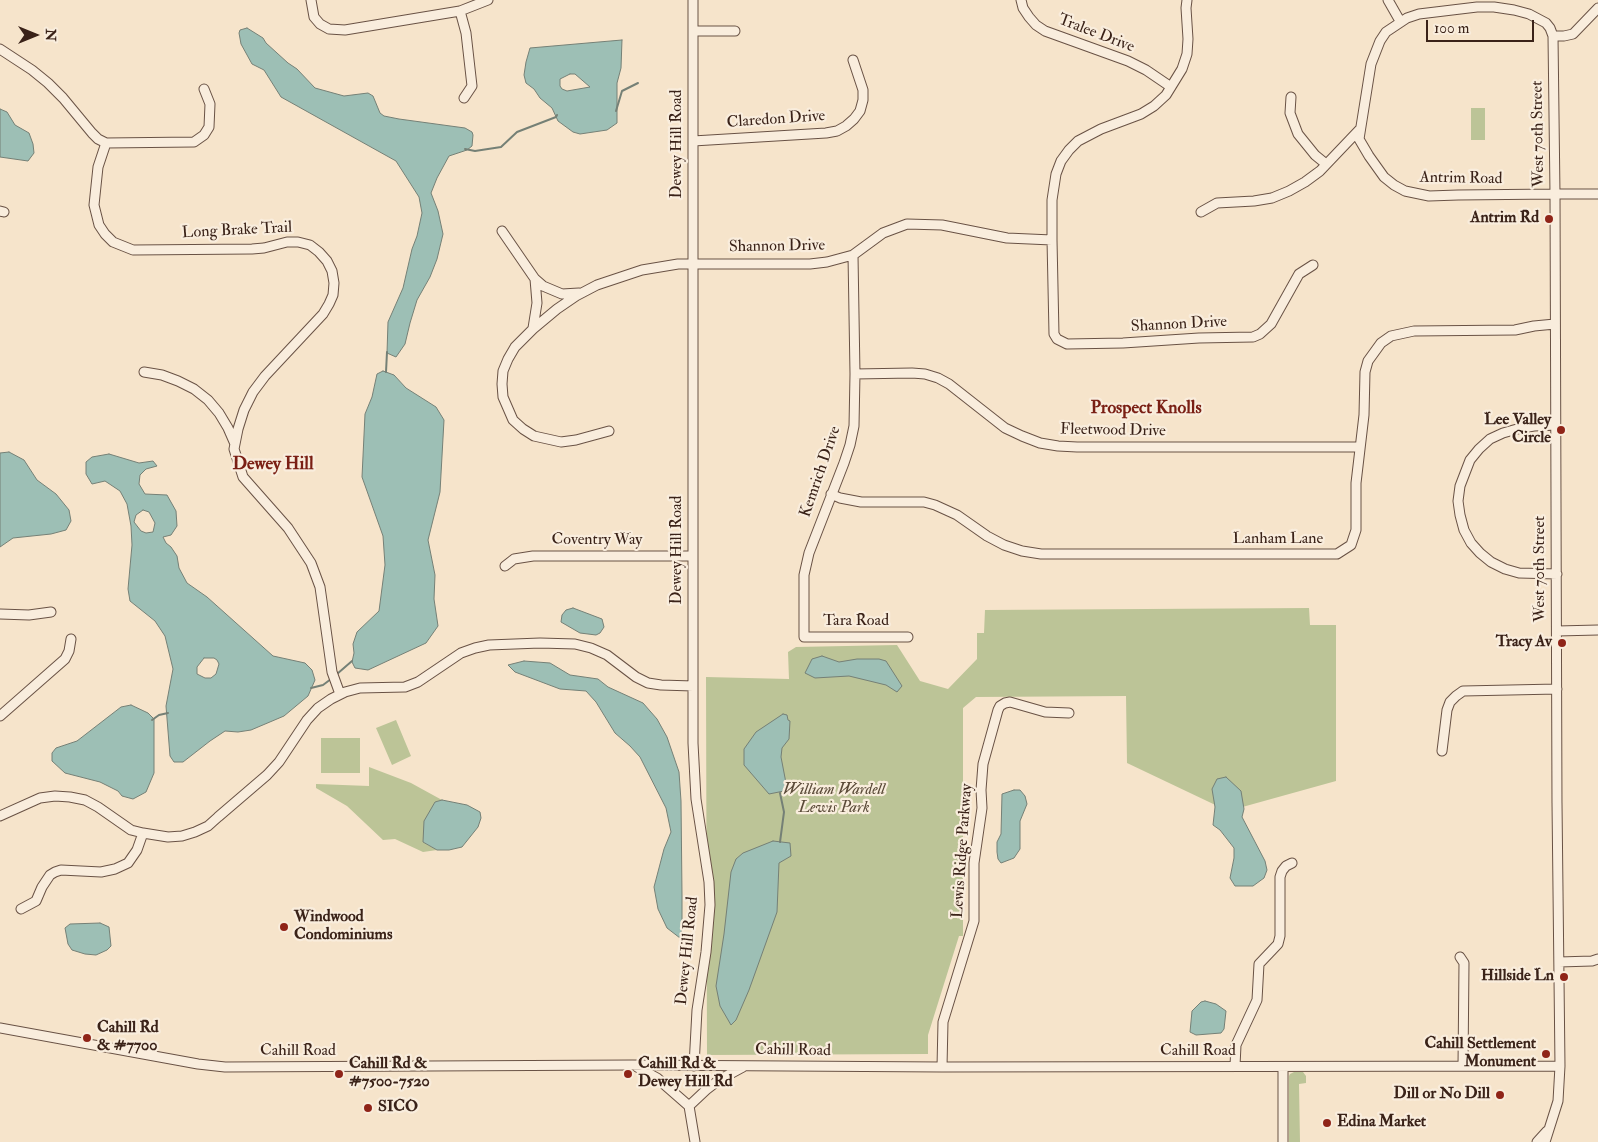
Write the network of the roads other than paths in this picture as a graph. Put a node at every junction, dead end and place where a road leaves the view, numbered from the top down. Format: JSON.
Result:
{"nodes":[{"id":1,"x":311,"y":0,"type":"edge"},
{"id":2,"x":488,"y":0,"type":"edge"},
{"id":3,"x":693,"y":0,"type":"edge"},
{"id":4,"x":1021,"y":0,"type":"edge"},
{"id":5,"x":1188,"y":0,"type":"edge"},
{"id":6,"x":1388,"y":0,"type":"edge"},
{"id":7,"x":1598,"y":8,"type":"edge"},
{"id":8,"x":460,"y":11,"type":"junction"},
{"id":9,"x":1400,"y":21,"type":"junction"},
{"id":10,"x":693,"y":31,"type":"junction"},
{"id":11,"x":735,"y":31,"type":"dead end"},
{"id":12,"x":1553,"y":36,"type":"junction"},
{"id":13,"x":0,"y":50,"type":"edge"},
{"id":14,"x":853,"y":60,"type":"dead end"},
{"id":15,"x":1171,"y":87,"type":"junction"},
{"id":16,"x":204,"y":89,"type":"dead end"},
{"id":17,"x":1291,"y":97,"type":"dead end"},
{"id":18,"x":464,"y":98,"type":"dead end"},
{"id":19,"x":1360,"y":129,"type":"junction"},
{"id":20,"x":694,"y":141,"type":"junction"},
{"id":21,"x":106,"y":143,"type":"junction"},
{"id":22,"x":1326,"y":164,"type":"junction"},
{"id":23,"x":1555,"y":194,"type":"junction"},
{"id":24,"x":1598,"y":194,"type":"edge"},
{"id":25,"x":1201,"y":212,"type":"dead end"},
{"id":26,"x":502,"y":231,"type":"dead end"},
{"id":27,"x":1052,"y":240,"type":"junction"},
{"id":28,"x":853,"y":255,"type":"junction"},
{"id":29,"x":693,"y":263,"type":"junction"},
{"id":30,"x":1313,"y":265,"type":"dead end"},
{"id":31,"x":536,"y":279,"type":"junction"},
{"id":32,"x":582,"y":293,"type":"junction"},
{"id":33,"x":1555,"y":324,"type":"junction"},
{"id":34,"x":533,"y":329,"type":"junction"},
{"id":35,"x":144,"y":372,"type":"dead end"},
{"id":36,"x":856,"y":374,"type":"junction"},
{"id":37,"x":1556,"y":425,"type":"junction"},
{"id":38,"x":610,"y":431,"type":"dead end"},
{"id":39,"x":235,"y":444,"type":"junction"},
{"id":40,"x":1360,"y":447,"type":"junction"},
{"id":41,"x":831,"y":494,"type":"junction"},
{"id":42,"x":693,"y":556,"type":"junction"},
{"id":43,"x":504,"y":566,"type":"dead end"},
{"id":44,"x":1556,"y":574,"type":"junction"},
{"id":45,"x":51,"y":612,"type":"dead end"},
{"id":46,"x":0,"y":614,"type":"edge"},
{"id":47,"x":1598,"y":630,"type":"edge"},
{"id":48,"x":1557,"y":631,"type":"junction"},
{"id":49,"x":804,"y":637,"type":"joint"},
{"id":50,"x":908,"y":637,"type":"dead end"},
{"id":51,"x":71,"y":639,"type":"dead end"},
{"id":52,"x":693,"y":686,"type":"junction"},
{"id":53,"x":1557,"y":689,"type":"junction"},
{"id":54,"x":340,"y":694,"type":"junction"},
{"id":55,"x":1069,"y":713,"type":"dead end"},
{"id":56,"x":0,"y":716,"type":"edge"},
{"id":57,"x":1442,"y":751,"type":"dead end"},
{"id":58,"x":0,"y":816,"type":"edge"},
{"id":59,"x":143,"y":833,"type":"junction"},
{"id":60,"x":1292,"y":863,"type":"dead end"},
{"id":61,"x":21,"y":909,"type":"dead end"},
{"id":62,"x":1460,"y":957,"type":"dead end"},
{"id":63,"x":1596,"y":961,"type":"edge"},
{"id":64,"x":1559,"y":962,"type":"junction"},
{"id":65,"x":0,"y":1028,"type":"edge"},
{"id":66,"x":632,"y":1065,"type":"junction"},
{"id":67,"x":745,"y":1065,"type":"junction"},
{"id":68,"x":694,"y":1066,"type":"junction"},
{"id":69,"x":1235,"y":1066,"type":"junction"},
{"id":70,"x":1463,"y":1066,"type":"junction"},
{"id":71,"x":1560,"y":1066,"type":"junction"},
{"id":72,"x":942,"y":1067,"type":"junction"},
{"id":73,"x":1282,"y":1067,"type":"junction"},
{"id":74,"x":689,"y":1106,"type":"junction"},
{"id":75,"x":1548,"y":1131,"type":"junction"},
{"id":76,"x":695,"y":1142,"type":"edge"},
{"id":77,"x":1283,"y":1142,"type":"edge"},
{"id":78,"x":1537,"y":1142,"type":"edge"},
{"id":79,"x":1545,"y":1142,"type":"edge"}],
"edges":[{"from":1,"to":8,"type":"street"},
{"from":2,"to":8,"type":"street"},
{"from":3,"to":10,"type":"street","name":"Dewey Hill Road"},
{"from":4,"to":15,"type":"street","name":"Tralee Drive"},
{"from":5,"to":15,"type":"street"},
{"from":6,"to":9,"type":"street"},
{"from":7,"to":12,"type":"street"},
{"from":8,"to":18,"type":"street"},
{"from":9,"to":12,"type":"street"},
{"from":9,"to":19,"type":"street"},
{"from":10,"to":11,"type":"street"},
{"from":10,"to":20,"type":"street","name":"Dewey Hill Road"},
{"from":12,"to":23,"type":"street","name":"West 70th Street"},
{"from":13,"to":21,"type":"street"},
{"from":14,"to":20,"type":"street","name":"Claredon Drive"},
{"from":15,"to":27,"type":"street"},
{"from":16,"to":21,"type":"street"},
{"from":17,"to":22,"type":"street"},
{"from":19,"to":22,"type":"street"},
{"from":19,"to":23,"type":"street","name":"Antrim Road"},
{"from":20,"to":29,"type":"street","name":"Dewey Hill Road"},
{"from":21,"to":39,"type":"street","name":"Long Brake Trail"},
{"from":22,"to":25,"type":"street"},
{"from":23,"to":24,"type":"street","name":"Antrim Road"},
{"from":23,"to":33,"type":"street","name":"West 70th Street"},
{"from":26,"to":31,"type":"street"},
{"from":27,"to":28,"type":"street","name":"Shannon Drive"},
{"from":27,"to":30,"type":"street","name":"Shannon Drive"},
{"from":28,"to":29,"type":"street","name":"Shannon Drive"},
{"from":28,"to":36,"type":"street","name":"Kemrich Drive"},
{"from":29,"to":32,"type":"street","name":"Shannon Drive"},
{"from":29,"to":42,"type":"street","name":"Dewey Hill Road"},
{"from":31,"to":32,"type":"street"},
{"from":31,"to":34,"type":"street"},
{"from":32,"to":34,"type":"street","name":"Shannon Drive"},
{"from":33,"to":37,"type":"street","name":"West 70th Street"},
{"from":33,"to":40,"type":"street","name":"Lanham Lane"},
{"from":34,"to":38,"type":"street","name":"Shannon Drive"},
{"from":35,"to":39,"type":"street"},
{"from":36,"to":40,"type":"street","name":"Fleetwood Drive"},
{"from":36,"to":41,"type":"street","name":"Kemrich Drive"},
{"from":37,"to":44,"type":"street","name":"West 70th Street"},
{"from":37,"to":44,"type":"street"},
{"from":39,"to":54,"type":"street","name":"Long Brake Trail"},
{"from":40,"to":41,"type":"street","name":"Lanham Lane"},
{"from":41,"to":49,"type":"street","name":"Kemrich Drive"},
{"from":42,"to":43,"type":"street","name":"Coventry Way"},
{"from":42,"to":52,"type":"street","name":"Dewey Hill Road"},
{"from":44,"to":48,"type":"street","name":"West 70th Street"},
{"from":45,"to":46,"type":"street"},
{"from":47,"to":48,"type":"street"},
{"from":48,"to":53,"type":"street","name":"West 70th Street"},
{"from":49,"to":50,"type":"street","name":"Tara Road"},
{"from":51,"to":56,"type":"street"},
{"from":52,"to":54,"type":"street"},
{"from":52,"to":68,"type":"street","name":"Dewey Hill Road"},
{"from":53,"to":57,"type":"street"},
{"from":53,"to":64,"type":"street","name":"West 70th Street"},
{"from":54,"to":59,"type":"street"},
{"from":55,"to":72,"type":"street","name":"Lewis Ridge Parkway"},
{"from":58,"to":59,"type":"street"},
{"from":59,"to":61,"type":"street"},
{"from":60,"to":69,"type":"street"},
{"from":62,"to":70,"type":"street"},
{"from":63,"to":64,"type":"street"},
{"from":64,"to":71,"type":"street","name":"West 70th Street"},
{"from":65,"to":66,"type":"street","name":"Cahill Road"},
{"from":66,"to":68,"type":"street","name":"Cahill Road"},
{"from":66,"to":74,"type":"street"},
{"from":67,"to":68,"type":"street","name":"Cahill Road"},
{"from":67,"to":72,"type":"street","name":"Cahill Road"},
{"from":67,"to":74,"type":"street"},
{"from":69,"to":72,"type":"street","name":"Cahill Road"},
{"from":69,"to":73,"type":"street","name":"Cahill Road"},
{"from":70,"to":71,"type":"street","name":"Cahill Road"},
{"from":70,"to":73,"type":"street","name":"Cahill Road"},
{"from":71,"to":75,"type":"street","name":"West 70th Street"},
{"from":73,"to":77,"type":"street"},
{"from":74,"to":76,"type":"street"},
{"from":75,"to":78,"type":"street","name":"West 70th Street"},
{"from":75,"to":79,"type":"street","name":"West 70th Street"}]}
